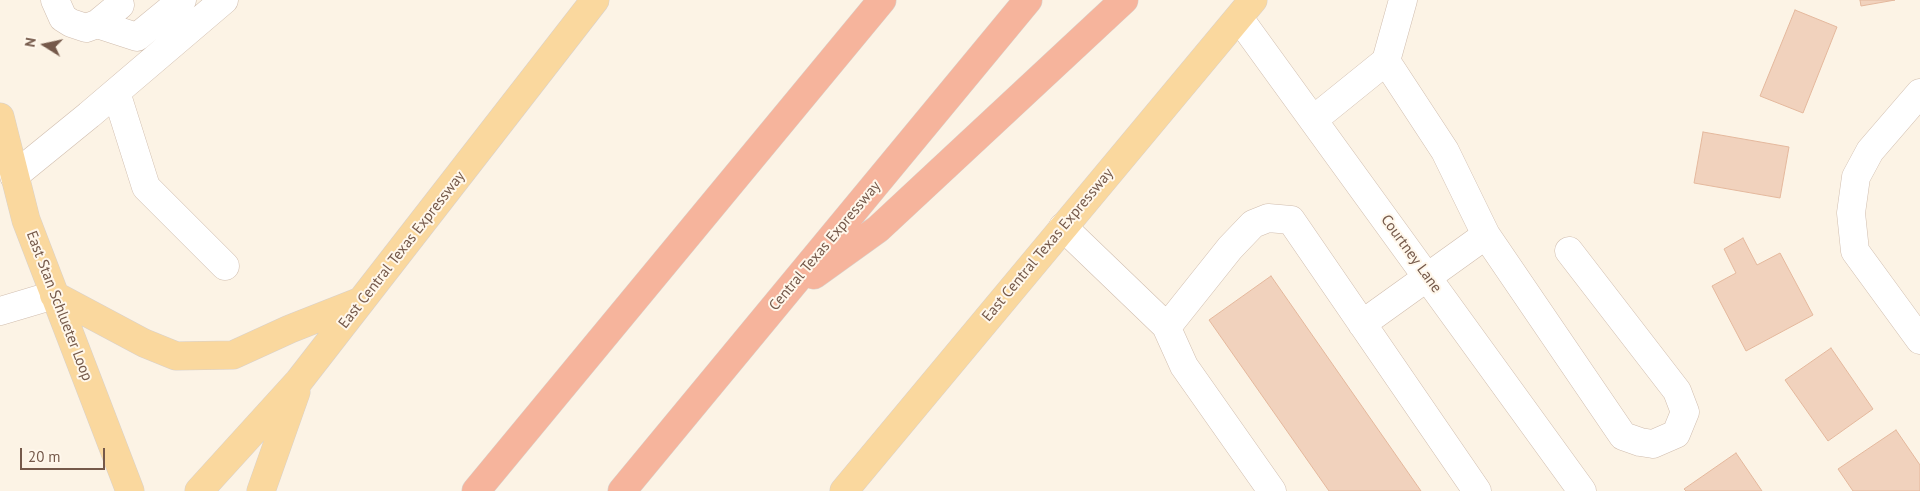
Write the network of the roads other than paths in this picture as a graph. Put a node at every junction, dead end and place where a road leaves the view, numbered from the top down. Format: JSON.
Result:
{"nodes":[{"id":1,"x":55,"y":0,"type":"edge"},
{"id":2,"x":182,"y":0,"type":"edge"},
{"id":3,"x":224,"y":0,"type":"edge"},
{"id":4,"x":595,"y":0,"type":"edge"},
{"id":5,"x":882,"y":0,"type":"edge"},
{"id":6,"x":1028,"y":0,"type":"edge"},
{"id":7,"x":1124,"y":0,"type":"edge"},
{"id":8,"x":1403,"y":0,"type":"edge"},
{"id":9,"x":120,"y":5,"type":"dead end"},
{"id":10,"x":1246,"y":9,"type":"edge"},
{"id":11,"x":97,"y":24,"type":"junction"},
{"id":12,"x":1386,"y":61,"type":"junction"},
{"id":13,"x":116,"y":92,"type":"junction"},
{"id":14,"x":1920,"y":93,"type":"edge"},
{"id":15,"x":0,"y":117,"type":"edge"},
{"id":16,"x":1313,"y":120,"type":"junction"},
{"id":17,"x":14,"y":176,"type":"junction"},
{"id":18,"x":1063,"y":227,"type":"junction"},
{"id":19,"x":1486,"y":235,"type":"junction"},
{"id":20,"x":1569,"y":251,"type":"dead end"},
{"id":21,"x":226,"y":266,"type":"dead end"},
{"id":22,"x":1428,"y":278,"type":"junction"},
{"id":23,"x":54,"y":295,"type":"junction"},
{"id":24,"x":784,"y":296,"type":"junction"},
{"id":25,"x":363,"y":301,"type":"junction"},
{"id":26,"x":0,"y":310,"type":"edge"},
{"id":27,"x":1362,"y":324,"type":"junction"},
{"id":28,"x":1166,"y":326,"type":"junction"},
{"id":29,"x":1920,"y":340,"type":"edge"},
{"id":30,"x":299,"y":381,"type":"junction"},
{"id":31,"x":1579,"y":490,"type":"edge"},
{"id":32,"x":130,"y":491,"type":"edge"},
{"id":33,"x":199,"y":491,"type":"edge"},
{"id":34,"x":261,"y":491,"type":"edge"},
{"id":35,"x":476,"y":491,"type":"edge"},
{"id":36,"x":622,"y":491,"type":"edge"},
{"id":37,"x":844,"y":491,"type":"edge"},
{"id":38,"x":1272,"y":491,"type":"edge"},
{"id":39,"x":1477,"y":491,"type":"edge"}],
"edges":[{"from":1,"to":11,"type":"street"},
{"from":2,"to":11,"type":"street"},
{"from":3,"to":13,"type":"street"},
{"from":4,"to":25,"type":"main road","name":"East Central Texas Expressway"},
{"from":5,"to":35,"type":"highway"},
{"from":6,"to":24,"type":"highway","name":"Central Texas Expressway"},
{"from":7,"to":24,"type":"highway"},
{"from":8,"to":12,"type":"street"},
{"from":9,"to":11,"type":"street"},
{"from":10,"to":16,"type":"street","name":"Courtney Lane"},
{"from":10,"to":18,"type":"main road","name":"East Central Texas Expressway"},
{"from":12,"to":16,"type":"street"},
{"from":12,"to":19,"type":"street"},
{"from":13,"to":17,"type":"street"},
{"from":13,"to":21,"type":"street"},
{"from":14,"to":29,"type":"street"},
{"from":15,"to":17,"type":"main road","name":"East Stan Schlueter Loop"},
{"from":16,"to":22,"type":"street","name":"Courtney Lane"},
{"from":17,"to":23,"type":"main road","name":"East Stan Schlueter Loop"},
{"from":18,"to":28,"type":"street"},
{"from":18,"to":37,"type":"main road","name":"East Central Texas Expressway"},
{"from":19,"to":20,"type":"street"},
{"from":19,"to":22,"type":"street"},
{"from":22,"to":27,"type":"street"},
{"from":22,"to":31,"type":"street","name":"Courtney Lane"},
{"from":23,"to":25,"type":"main road"},
{"from":23,"to":26,"type":"street"},
{"from":23,"to":32,"type":"main road","name":"East Stan Schlueter Loop"},
{"from":24,"to":36,"type":"highway","name":"Central Texas Expressway"},
{"from":25,"to":30,"type":"main road","name":"East Central Texas Expressway"},
{"from":27,"to":28,"type":"street"},
{"from":27,"to":39,"type":"street"},
{"from":28,"to":38,"type":"street"},
{"from":30,"to":33,"type":"main road","name":"East Central Texas Expressway"},
{"from":30,"to":34,"type":"main road"}]}
